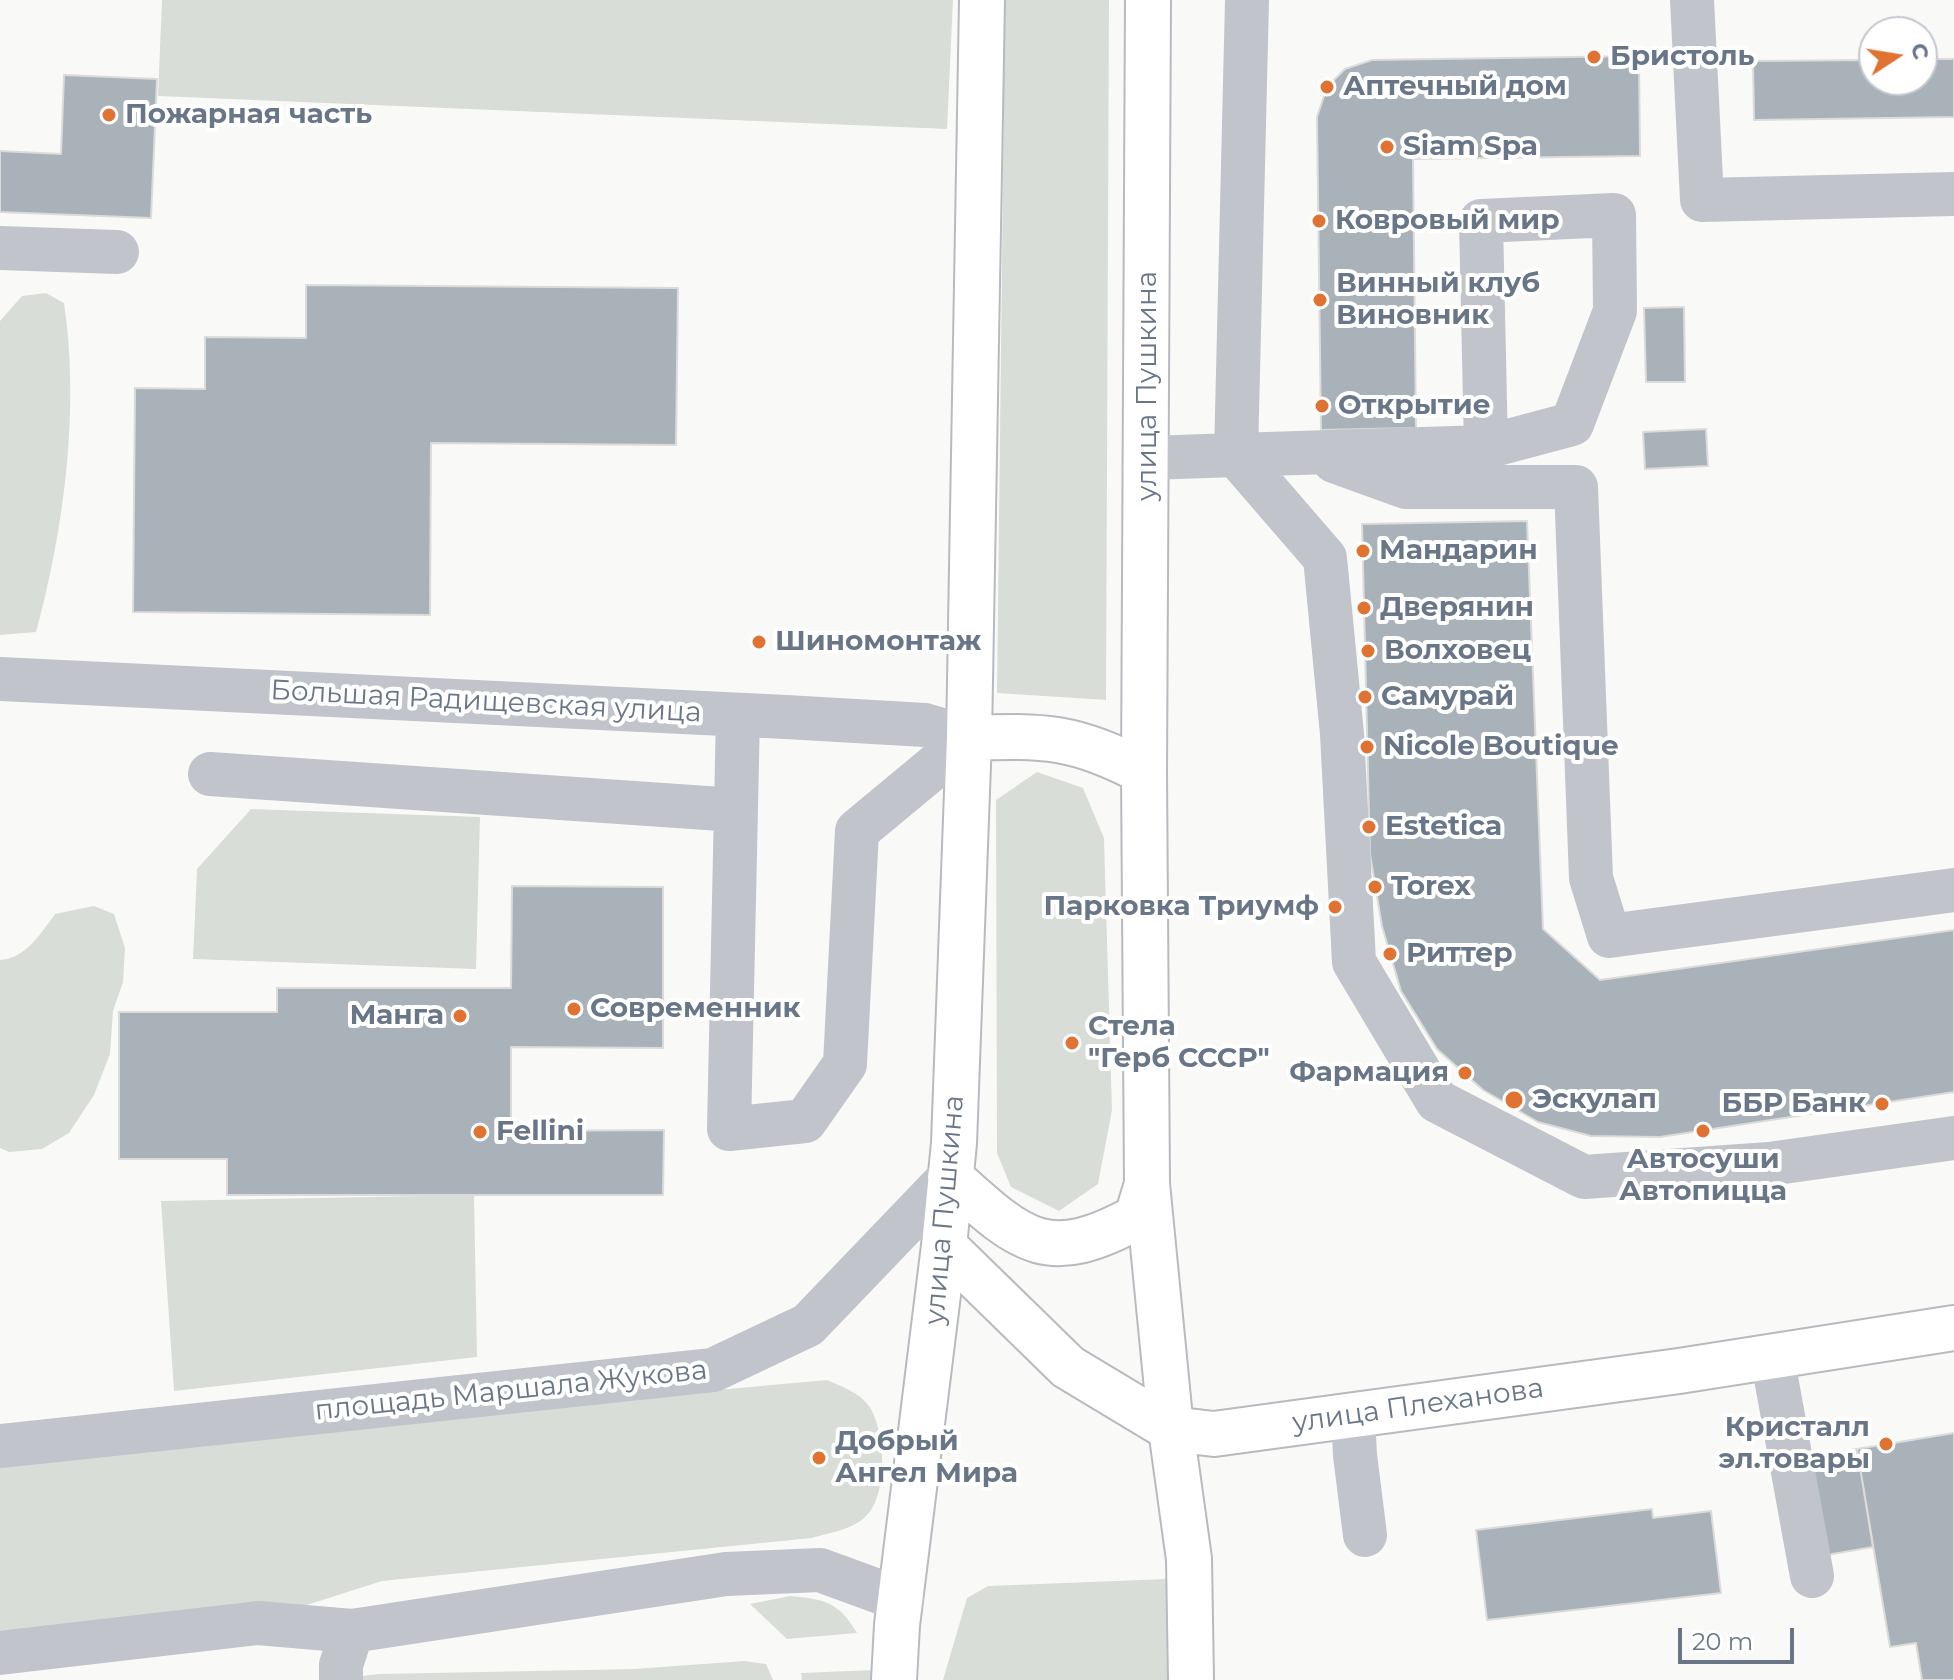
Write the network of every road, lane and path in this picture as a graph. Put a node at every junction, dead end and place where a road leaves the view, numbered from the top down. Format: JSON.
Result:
{"nodes":[{"id":1,"x":982,"y":0,"type":"edge"},
{"id":2,"x":1148,"y":0,"type":"edge"},
{"id":3,"x":1247,"y":0,"type":"edge"},
{"id":4,"x":1692,"y":0,"type":"edge"},
{"id":5,"x":1954,"y":194,"type":"edge"},
{"id":6,"x":0,"y":248,"type":"edge"},
{"id":7,"x":117,"y":252,"type":"dead end"},
{"id":8,"x":1486,"y":447,"type":"junction"},
{"id":9,"x":1313,"y":453,"type":"junction"},
{"id":10,"x":1236,"y":455,"type":"junction"},
{"id":11,"x":1148,"y":458,"type":"junction"},
{"id":12,"x":0,"y":679,"type":"edge"},
{"id":13,"x":738,"y":715,"type":"junction"},
{"id":14,"x":969,"y":738,"type":"junction"},
{"id":15,"x":1144,"y":772,"type":"junction"},
{"id":16,"x":210,"y":774,"type":"dead end"},
{"id":17,"x":736,"y":810,"type":"junction"},
{"id":18,"x":1954,"y":890,"type":"edge"},
{"id":19,"x":1954,"y":1138,"type":"edge"},
{"id":20,"x":950,"y":1177,"type":"junction"},
{"id":21,"x":1147,"y":1184,"type":"junction"},
{"id":22,"x":944,"y":1246,"type":"junction"},
{"id":23,"x":1954,"y":1328,"type":"edge"},
{"id":24,"x":1772,"y":1356,"type":"junction"},
{"id":25,"x":1353,"y":1415,"type":"junction"},
{"id":26,"x":1171,"y":1429,"type":"junction"},
{"id":27,"x":0,"y":1446,"type":"edge"},
{"id":28,"x":1365,"y":1535,"type":"dead end"},
{"id":29,"x":1812,"y":1576,"type":"dead end"},
{"id":30,"x":902,"y":1600,"type":"junction"},
{"id":31,"x":352,"y":1631,"type":"junction"},
{"id":32,"x":0,"y":1653,"type":"edge"},
{"id":33,"x":341,"y":1680,"type":"edge"},
{"id":34,"x":894,"y":1680,"type":"edge"},
{"id":35,"x":1191,"y":1680,"type":"edge"}],
"edges":[{"from":1,"to":14,"type":"main road","name":"улица Пушкина"},
{"from":2,"to":11,"type":"main road","name":"улица Пушкина"},
{"from":3,"to":10,"type":"street"},
{"from":4,"to":5,"type":"street"},
{"from":6,"to":7,"type":"street"},
{"from":8,"to":8,"type":"street"},
{"from":8,"to":9,"type":"street"},
{"from":9,"to":10,"type":"street"},
{"from":9,"to":18,"type":"street"},
{"from":10,"to":11,"type":"street"},
{"from":10,"to":19,"type":"street"},
{"from":11,"to":15,"type":"main road","name":"улица Пушкина"},
{"from":12,"to":13,"type":"street","name":"Большая Радищевская улица"},
{"from":13,"to":14,"type":"street","name":"Большая Радищевская улица"},
{"from":13,"to":17,"type":"street"},
{"from":14,"to":15,"type":"main road"},
{"from":14,"to":17,"type":"street"},
{"from":14,"to":20,"type":"main road","name":"улица Пушкина"},
{"from":15,"to":21,"type":"main road","name":"улица Пушкина"},
{"from":16,"to":17,"type":"street"},
{"from":20,"to":21,"type":"main road"},
{"from":20,"to":22,"type":"main road","name":"улица Пушкина"},
{"from":20,"to":27,"type":"street","name":"площадь Маршала Жукова"},
{"from":21,"to":26,"type":"main road","name":"улица Пушкина"},
{"from":22,"to":26,"type":"main road","name":"улица Плеханова"},
{"from":22,"to":30,"type":"main road","name":"улица Пушкина"},
{"from":23,"to":24,"type":"main road","name":"улица Плеханова"},
{"from":24,"to":25,"type":"main road","name":"улица Плеханова"},
{"from":24,"to":29,"type":"street"},
{"from":25,"to":26,"type":"main road","name":"улица Плеханова"},
{"from":25,"to":28,"type":"street"},
{"from":26,"to":35,"type":"main road","name":"улица Пушкина"},
{"from":30,"to":31,"type":"street"},
{"from":30,"to":34,"type":"main road","name":"улица Пушкина"},
{"from":31,"to":32,"type":"street"},
{"from":31,"to":33,"type":"street"}]}
